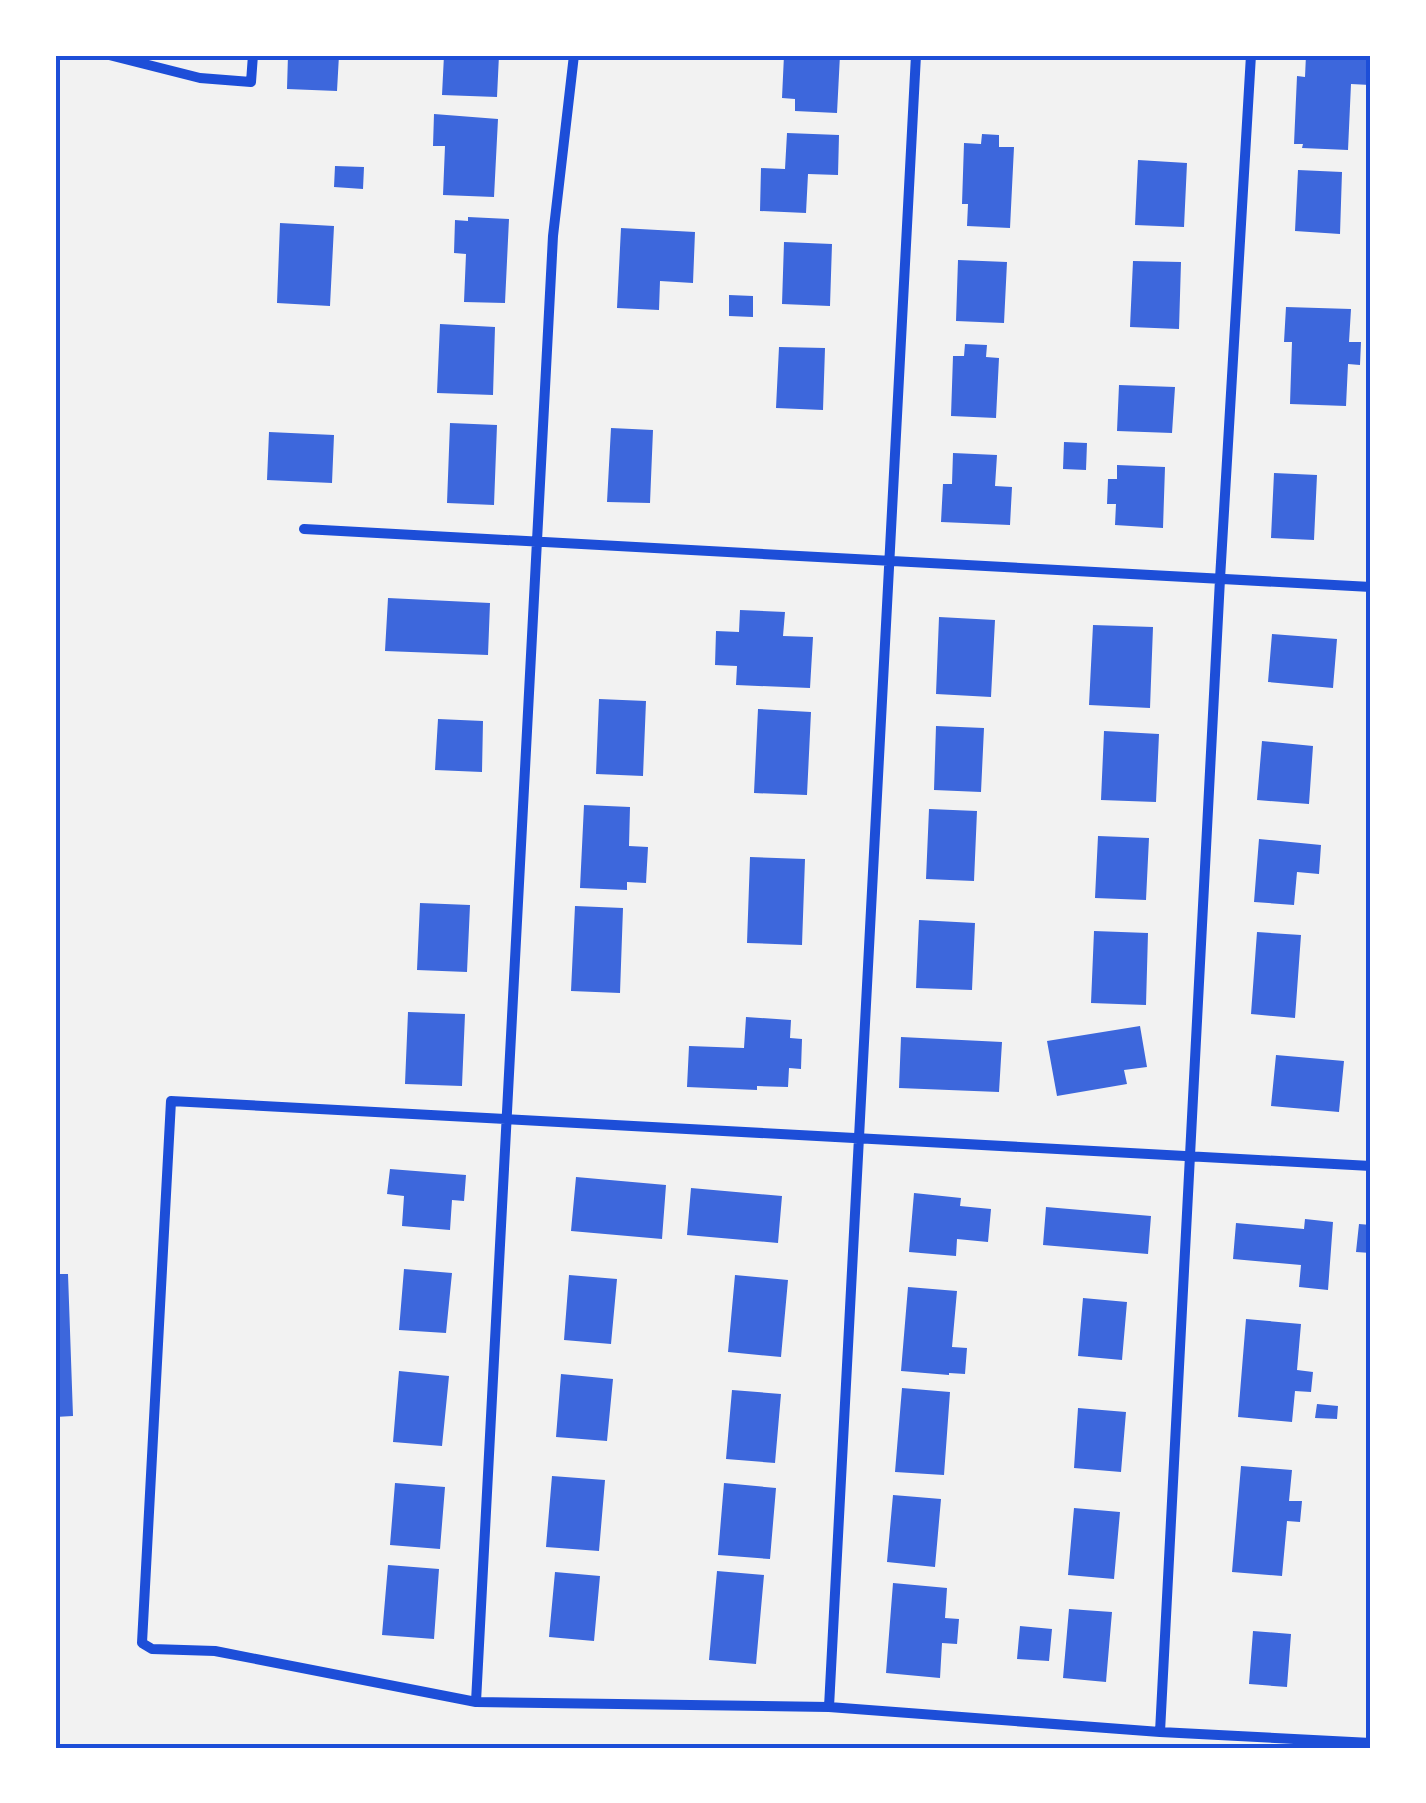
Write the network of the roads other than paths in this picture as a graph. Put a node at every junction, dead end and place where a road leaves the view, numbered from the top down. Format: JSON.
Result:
{"nodes":[{"id":1,"x":109,"y":55,"type":"edge"},
{"id":2,"x":252,"y":55,"type":"edge"},
{"id":3,"x":574,"y":55,"type":"edge"},
{"id":4,"x":916,"y":55,"type":"edge"},
{"id":5,"x":1252,"y":55,"type":"edge"},
{"id":6,"x":304,"y":530,"type":"dead end"},
{"id":7,"x":538,"y":542,"type":"junction"},
{"id":8,"x":889,"y":561,"type":"junction"},
{"id":9,"x":1220,"y":579,"type":"junction"},
{"id":10,"x":1371,"y":588,"type":"edge"},
{"id":11,"x":507,"y":1119,"type":"junction"},
{"id":12,"x":859,"y":1138,"type":"junction"},
{"id":13,"x":1190,"y":1156,"type":"junction"},
{"id":14,"x":1371,"y":1166,"type":"edge"},
{"id":15,"x":476,"y":1702,"type":"junction"},
{"id":16,"x":829,"y":1707,"type":"junction"},
{"id":17,"x":1160,"y":1732,"type":"junction"},
{"id":18,"x":1371,"y":1743,"type":"edge"}],
"edges":[{"from":1,"to":2,"type":"street"},
{"from":3,"to":7,"type":"street"},
{"from":4,"to":8,"type":"street"},
{"from":5,"to":9,"type":"street"},
{"from":6,"to":7,"type":"street"},
{"from":7,"to":8,"type":"street"},
{"from":7,"to":11,"type":"street"},
{"from":8,"to":9,"type":"street"},
{"from":8,"to":12,"type":"street"},
{"from":9,"to":10,"type":"street"},
{"from":9,"to":13,"type":"street"},
{"from":11,"to":12,"type":"street"},
{"from":11,"to":15,"type":"street"},
{"from":11,"to":15,"type":"street"},
{"from":12,"to":13,"type":"street"},
{"from":12,"to":16,"type":"street"},
{"from":13,"to":14,"type":"street"},
{"from":13,"to":17,"type":"street"},
{"from":15,"to":16,"type":"street"},
{"from":16,"to":17,"type":"street"},
{"from":17,"to":18,"type":"street"}]}
